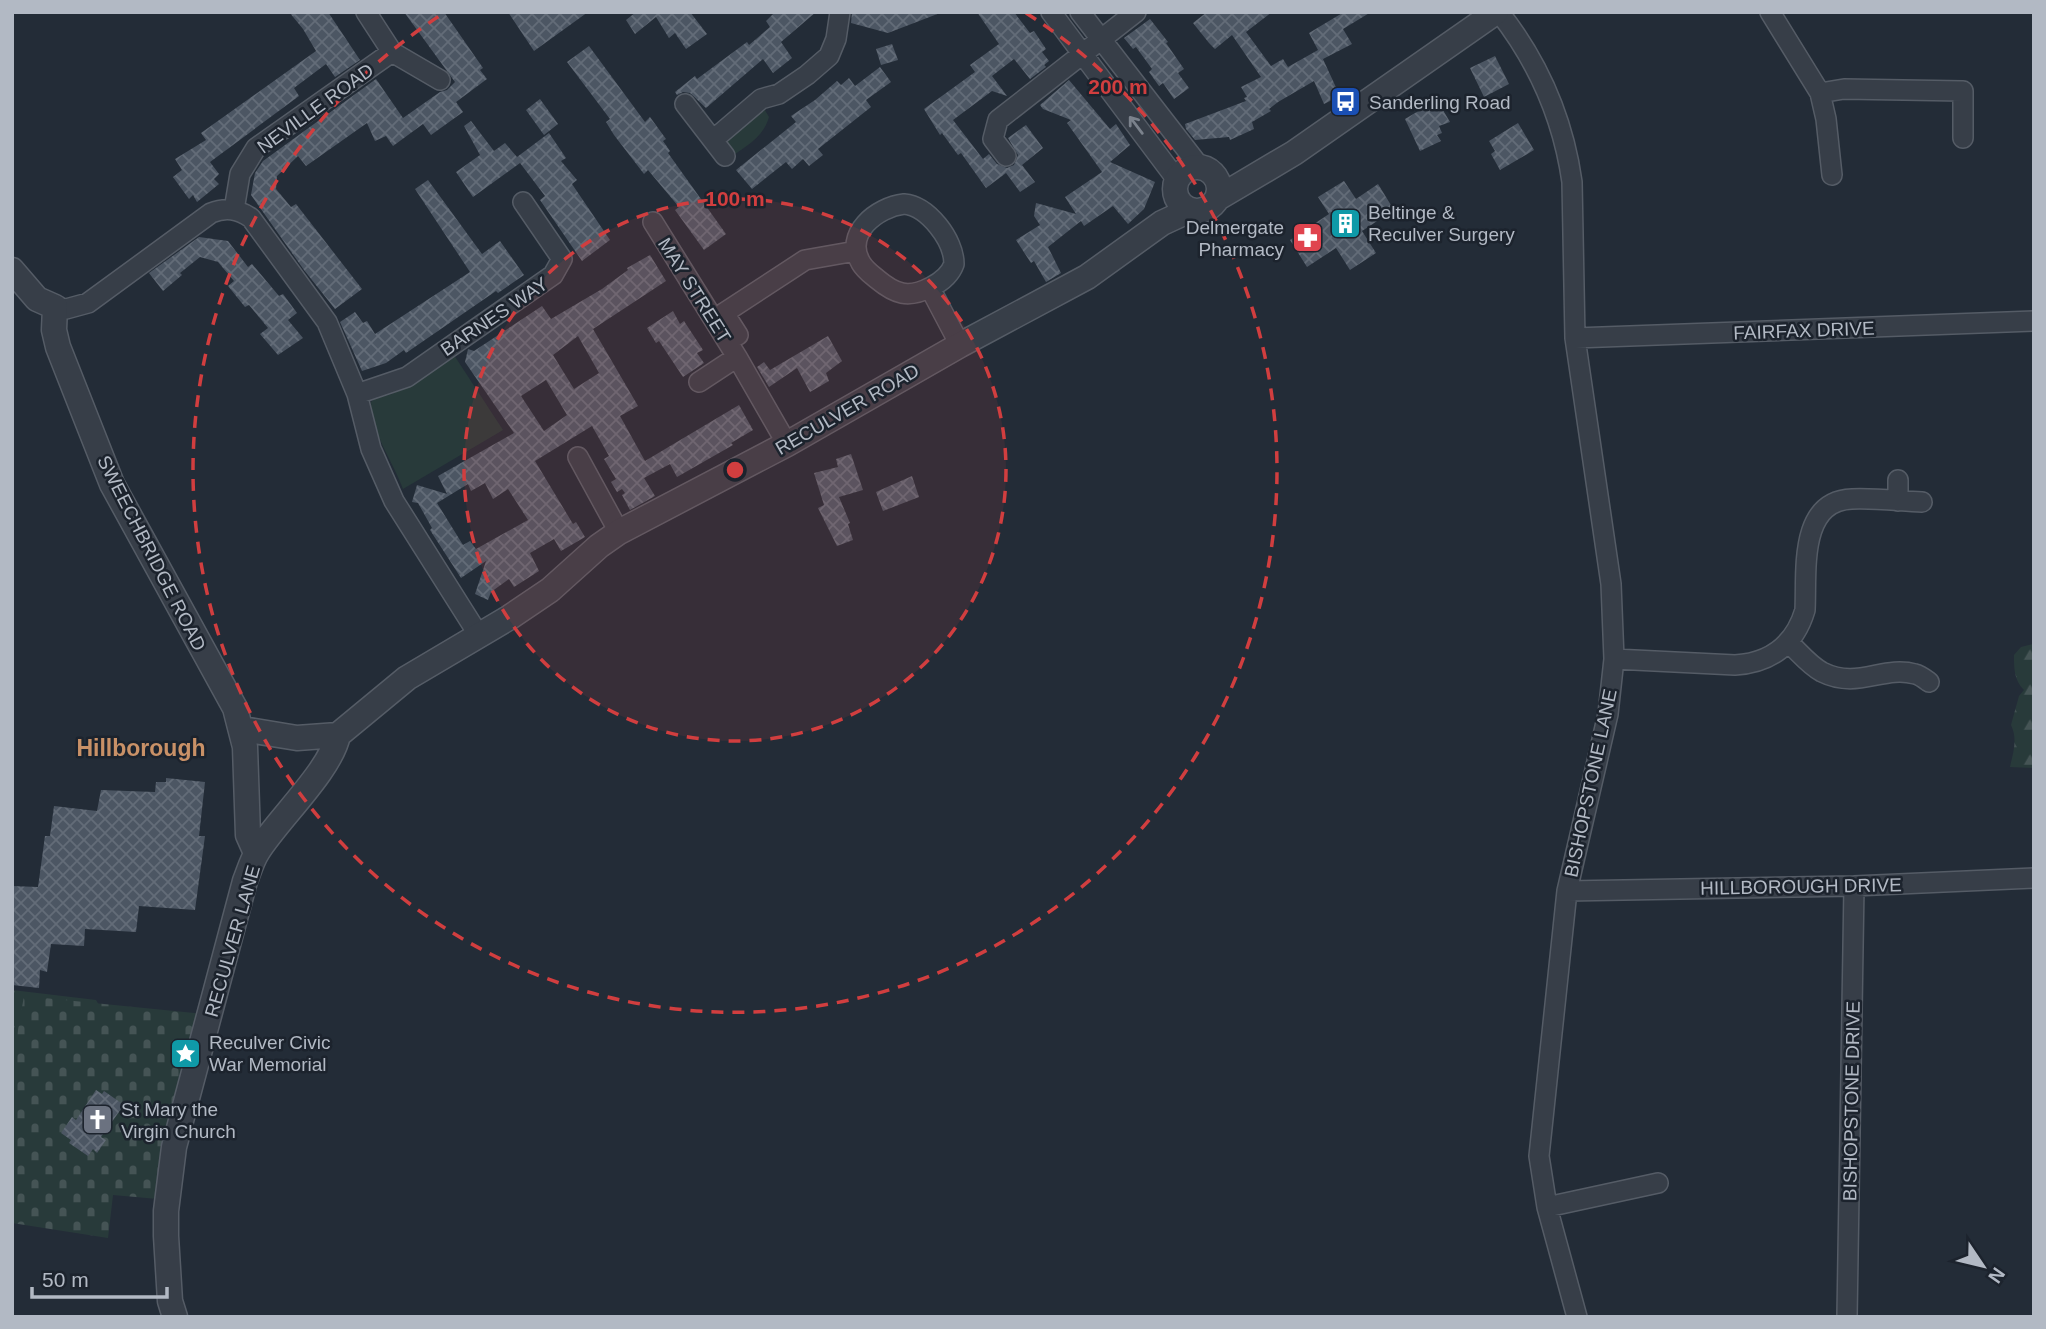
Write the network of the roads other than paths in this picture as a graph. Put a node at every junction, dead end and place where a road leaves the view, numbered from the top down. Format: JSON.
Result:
{"nodes":[{"id":1,"x":366,"y":12,"type":"edge"},
{"id":2,"x":840,"y":12,"type":"edge"},
{"id":3,"x":1052,"y":12,"type":"edge"},
{"id":4,"x":1080,"y":12,"type":"edge"},
{"id":5,"x":1136,"y":12,"type":"edge"},
{"id":6,"x":1498,"y":12,"type":"edge"},
{"id":7,"x":1770,"y":12,"type":"edge"},
{"id":8,"x":1101,"y":40,"type":"junction"},
{"id":9,"x":392,"y":52,"type":"junction"},
{"id":10,"x":1083,"y":54,"type":"junction"},
{"id":11,"x":440,"y":80,"type":"dead end"},
{"id":12,"x":1820,"y":93,"type":"junction"},
{"id":13,"x":685,"y":104,"type":"dead end"},
{"id":14,"x":1963,"y":138,"type":"dead end"},
{"id":15,"x":1006,"y":156,"type":"dead end"},
{"id":16,"x":1267,"y":167,"type":"junction"},
{"id":17,"x":1206,"y":169,"type":"junction"},
{"id":18,"x":1832,"y":175,"type":"dead end"},
{"id":19,"x":1181,"y":194,"type":"junction"},
{"id":20,"x":1218,"y":198,"type":"junction"},
{"id":21,"x":523,"y":202,"type":"dead end"},
{"id":22,"x":234,"y":210,"type":"junction"},
{"id":23,"x":653,"y":222,"type":"dead end"},
{"id":24,"x":856,"y":251,"type":"junction"},
{"id":25,"x":12,"y":270,"type":"edge"},
{"id":26,"x":930,"y":288,"type":"junction"},
{"id":27,"x":55,"y":307,"type":"junction"},
{"id":28,"x":2034,"y":321,"type":"edge"},
{"id":29,"x":1575,"y":338,"type":"junction"},
{"id":30,"x":960,"y":345,"type":"junction"},
{"id":31,"x":742,"y":354,"type":"junction"},
{"id":32,"x":699,"y":382,"type":"dead end"},
{"id":33,"x":356,"y":394,"type":"junction"},
{"id":34,"x":788,"y":444,"type":"junction"},
{"id":35,"x":578,"y":457,"type":"dead end"},
{"id":36,"x":1898,"y":481,"type":"dead end"},
{"id":37,"x":1898,"y":501,"type":"junction"},
{"id":38,"x":1922,"y":502,"type":"dead end"},
{"id":39,"x":619,"y":532,"type":"junction"},
{"id":40,"x":478,"y":634,"type":"junction"},
{"id":41,"x":1788,"y":642,"type":"junction"},
{"id":42,"x":1614,"y":659,"type":"junction"},
{"id":43,"x":1929,"y":682,"type":"dead end"},
{"id":44,"x":242,"y":729,"type":"junction"},
{"id":45,"x":338,"y":735,"type":"junction"},
{"id":46,"x":257,"y":853,"type":"junction"},
{"id":47,"x":2034,"y":878,"type":"edge"},
{"id":48,"x":1854,"y":886,"type":"junction"},
{"id":49,"x":1567,"y":891,"type":"junction"},
{"id":50,"x":1658,"y":1183,"type":"dead end"},
{"id":51,"x":1547,"y":1207,"type":"junction"},
{"id":52,"x":174,"y":1317,"type":"edge"},
{"id":53,"x":1577,"y":1317,"type":"edge"},
{"id":54,"x":1847,"y":1317,"type":"edge"}],
"edges":[{"from":1,"to":9,"type":"street","name":"NEVILLE ROAD"},
{"from":2,"to":13,"type":"street"},
{"from":3,"to":10,"type":"street"},
{"from":4,"to":8,"type":"street"},
{"from":5,"to":8,"type":"street"},
{"from":6,"to":16,"type":"street","name":"RECULVER ROAD"},
{"from":6,"to":29,"type":"street","name":"BISHOPSTONE LANE"},
{"from":7,"to":12,"type":"street"},
{"from":8,"to":10,"type":"street"},
{"from":8,"to":17,"type":"street"},
{"from":9,"to":11,"type":"street","name":"NEVILLE ROAD"},
{"from":9,"to":22,"type":"street","name":"NEVILLE ROAD"},
{"from":10,"to":15,"type":"street"},
{"from":19,"to":10,"type":"street","one_way":true},
{"from":12,"to":14,"type":"street"},
{"from":12,"to":18,"type":"street"},
{"from":16,"to":17,"type":"street","name":"RECULVER ROAD"},
{"from":16,"to":20,"type":"street","name":"RECULVER ROAD"},
{"from":17,"to":19,"type":"street","name":"RECULVER ROAD"},
{"from":17,"to":20,"type":"street"},
{"from":19,"to":20,"type":"street","name":"RECULVER ROAD"},
{"from":19,"to":30,"type":"street","name":"RECULVER ROAD"},
{"from":21,"to":33,"type":"street","name":"BARNES WAY"},
{"from":22,"to":27,"type":"street"},
{"from":22,"to":33,"type":"street"},
{"from":23,"to":31,"type":"street","name":"MAY STREET"},
{"from":24,"to":26,"type":"street"},
{"from":24,"to":26,"type":"street"},
{"from":24,"to":31,"type":"street"},
{"from":25,"to":27,"type":"street"},
{"from":26,"to":30,"type":"street"},
{"from":27,"to":44,"type":"street","name":"SWEECHBRIDGE ROAD"},
{"from":28,"to":29,"type":"street","name":"FAIRFAX DRIVE"},
{"from":29,"to":42,"type":"street","name":"BISHOPSTONE LANE"},
{"from":30,"to":34,"type":"street","name":"RECULVER ROAD"},
{"from":31,"to":32,"type":"street","name":"MAY STREET"},
{"from":31,"to":34,"type":"street","name":"MAY STREET"},
{"from":33,"to":40,"type":"street"},
{"from":34,"to":39,"type":"street","name":"RECULVER ROAD"},
{"from":35,"to":39,"type":"street"},
{"from":36,"to":37,"type":"street"},
{"from":37,"to":38,"type":"street"},
{"from":37,"to":41,"type":"street"},
{"from":39,"to":40,"type":"street","name":"RECULVER ROAD"},
{"from":40,"to":45,"type":"street","name":"RECULVER ROAD"},
{"from":41,"to":42,"type":"street"},
{"from":41,"to":43,"type":"street"},
{"from":42,"to":49,"type":"street","name":"BISHOPSTONE LANE"},
{"from":44,"to":45,"type":"street"},
{"from":44,"to":46,"type":"street","name":"RECULVER LANE"},
{"from":45,"to":46,"type":"street","name":"RECULVER LANE"},
{"from":46,"to":52,"type":"street","name":"RECULVER LANE"},
{"from":47,"to":48,"type":"street","name":"HILLBOROUGH DRIVE"},
{"from":48,"to":49,"type":"street","name":"HILLBOROUGH DRIVE"},
{"from":48,"to":54,"type":"street","name":"BISHOPSTONE DRIVE"},
{"from":49,"to":51,"type":"street","name":"BISHOPSTONE LANE"},
{"from":50,"to":51,"type":"street"},
{"from":51,"to":53,"type":"street","name":"BISHOPSTONE LANE"}]}
